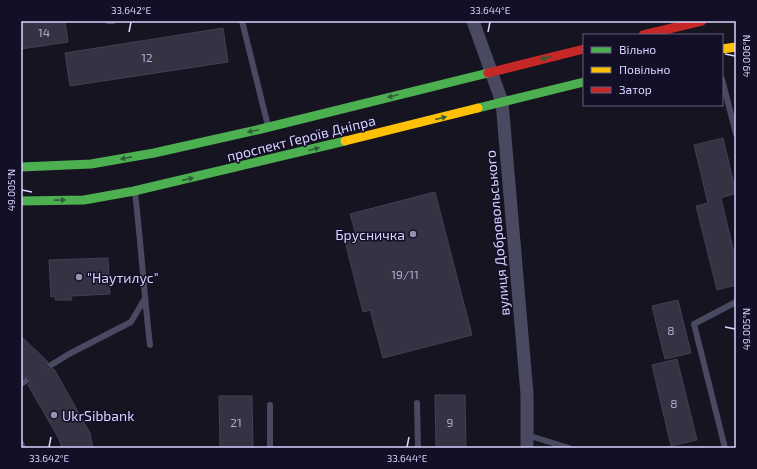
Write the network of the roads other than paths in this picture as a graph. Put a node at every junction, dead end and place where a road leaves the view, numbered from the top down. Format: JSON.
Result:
{"nodes":[{"id":1,"x":108,"y":21,"type":"edge"},
{"id":2,"x":112,"y":21,"type":"edge"},
{"id":3,"x":242,"y":21,"type":"edge"},
{"id":4,"x":473,"y":21,"type":"edge"},
{"id":5,"x":702,"y":21,"type":"edge"},
{"id":6,"x":647,"y":34,"type":"edge"},
{"id":7,"x":736,"y":47,"type":"edge"},
{"id":8,"x":583,"y":49,"type":"edge"},
{"id":9,"x":723,"y":49,"type":"edge"},
{"id":10,"x":492,"y":71,"type":"junction"},
{"id":11,"x":583,"y":82,"type":"edge"},
{"id":12,"x":723,"y":83,"type":"edge"},
{"id":13,"x":502,"y":102,"type":"junction"},
{"id":14,"x":268,"y":127,"type":"junction"},
{"id":15,"x":736,"y":133,"type":"edge"},
{"id":16,"x":21,"y":167,"type":"edge"},
{"id":17,"x":134,"y":191,"type":"junction"},
{"id":18,"x":21,"y":201,"type":"edge"},
{"id":19,"x":144,"y":300,"type":"junction"},
{"id":20,"x":736,"y":302,"type":"edge"},
{"id":21,"x":150,"y":345,"type":"dead end"},
{"id":22,"x":51,"y":365,"type":"dead end"},
{"id":23,"x":417,"y":403,"type":"dead end"},
{"id":24,"x":270,"y":405,"type":"dead end"},
{"id":25,"x":527,"y":442,"type":"edge"},
{"id":26,"x":21,"y":443,"type":"edge"},
{"id":27,"x":23,"y":448,"type":"edge"},
{"id":28,"x":270,"y":448,"type":"edge"},
{"id":29,"x":418,"y":448,"type":"edge"},
{"id":30,"x":569,"y":448,"type":"edge"},
{"id":31,"x":725,"y":448,"type":"edge"}],
"edges":[{"from":1,"to":2,"type":"lane"},
{"from":3,"to":14,"type":"lane"},
{"from":4,"to":10,"type":"street","name":"вулиця Добровольського"},
{"from":5,"to":6,"type":"street"},
{"from":7,"to":9,"type":"street"},
{"from":8,"to":10,"type":"street","name":"проспект Героїв Дніпра","one_way":true},
{"from":10,"to":13,"type":"street","name":"вулиця Добровольського"},
{"from":10,"to":14,"type":"street","name":"проспект Героїв Дніпра","one_way":true},
{"from":11,"to":13,"type":"street","name":"проспект Героїв Дніпра"},
{"from":12,"to":15,"type":"lane"},
{"from":17,"to":13,"type":"street","name":"проспект Героїв Дніпра","one_way":true},
{"from":13,"to":25,"type":"street","name":"вулиця Добровольського"},
{"from":14,"to":16,"type":"street","name":"проспект Героїв Дніпра","one_way":true},
{"from":18,"to":17,"type":"street","name":"проспект Героїв Дніпра","one_way":true},
{"from":17,"to":19,"type":"lane"},
{"from":19,"to":21,"type":"lane"},
{"from":19,"to":22,"type":"lane"},
{"from":20,"to":31,"type":"lane"},
{"from":23,"to":29,"type":"lane"},
{"from":24,"to":28,"type":"lane"},
{"from":25,"to":30,"type":"lane"},
{"from":26,"to":27,"type":"lane"}]}
